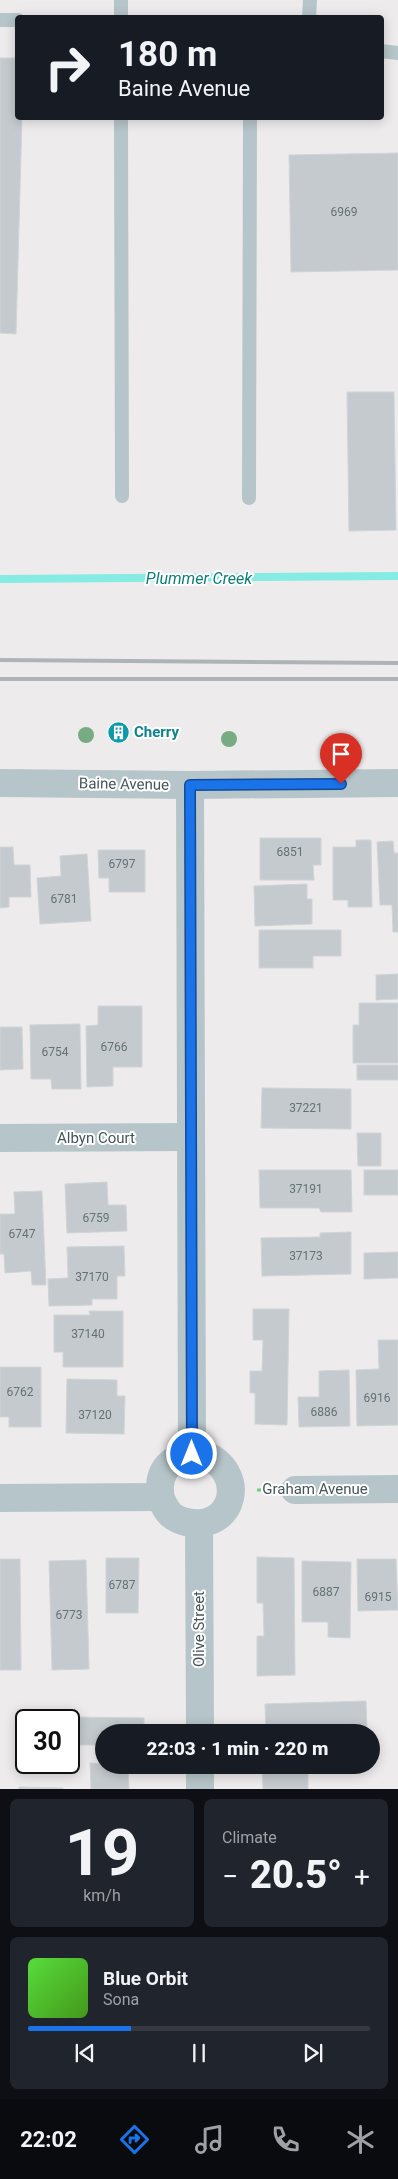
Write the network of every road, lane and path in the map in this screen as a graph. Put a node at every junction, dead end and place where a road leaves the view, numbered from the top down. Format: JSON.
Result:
{"nodes":[{"id":1,"x":121,"y":0,"type":"edge"},
{"id":2,"x":310,"y":0,"type":"edge"},
{"id":3,"x":121,"y":15,"type":"edge"},
{"id":4,"x":309,"y":15,"type":"edge"},
{"id":5,"x":0,"y":20,"type":"edge"},
{"id":6,"x":15,"y":20,"type":"edge"},
{"id":7,"x":384,"y":51,"type":"edge"},
{"id":8,"x":398,"y":53,"type":"edge"},
{"id":9,"x":121,"y":120,"type":"edge"},
{"id":10,"x":250,"y":120,"type":"edge"},
{"id":11,"x":122,"y":496,"type":"dead end"},
{"id":12,"x":249,"y":498,"type":"dead end"},
{"id":13,"x":0,"y":783,"type":"edge"},
{"id":14,"x":398,"y":783,"type":"edge"},
{"id":15,"x":190,"y":785,"type":"junction"},
{"id":16,"x":192,"y":1137,"type":"junction"},
{"id":17,"x":0,"y":1138,"type":"edge"},
{"id":18,"x":192,"y":1454,"type":"junction"},
{"id":19,"x":231,"y":1489,"type":"junction"},
{"id":20,"x":398,"y":1489,"type":"edge"},
{"id":21,"x":295,"y":1490,"type":"joint"},
{"id":22,"x":159,"y":1497,"type":"junction"},
{"id":23,"x":0,"y":1498,"type":"edge"},
{"id":24,"x":199,"y":1525,"type":"junction"},
{"id":25,"x":200,"y":1724,"type":"edge"},
{"id":26,"x":200,"y":1774,"type":"edge"},
{"id":27,"x":200,"y":1789,"type":"edge"}],
"edges":[{"from":1,"to":3,"type":"lane"},
{"from":2,"to":4,"type":"lane"},
{"from":5,"to":6,"type":"lane"},
{"from":7,"to":8,"type":"lane"},
{"from":9,"to":11,"type":"lane"},
{"from":10,"to":12,"type":"lane"},
{"from":13,"to":15,"type":"street","name":"Baine Avenue"},
{"from":14,"to":15,"type":"street","name":"Baine Avenue"},
{"from":15,"to":16,"type":"street"},
{"from":16,"to":17,"type":"street","name":"Albyn Court"},
{"from":16,"to":18,"type":"street"},
{"from":18,"to":19,"type":"street"},
{"from":18,"to":22,"type":"street"},
{"from":19,"to":21,"type":"path","name":"Graham Avenue"},
{"from":19,"to":24,"type":"street"},
{"from":20,"to":21,"type":"street","name":"Graham Avenue"},
{"from":22,"to":23,"type":"street"},
{"from":22,"to":24,"type":"street"},
{"from":24,"to":25,"type":"street","name":"Olive Street"},
{"from":26,"to":27,"type":"street"}]}
